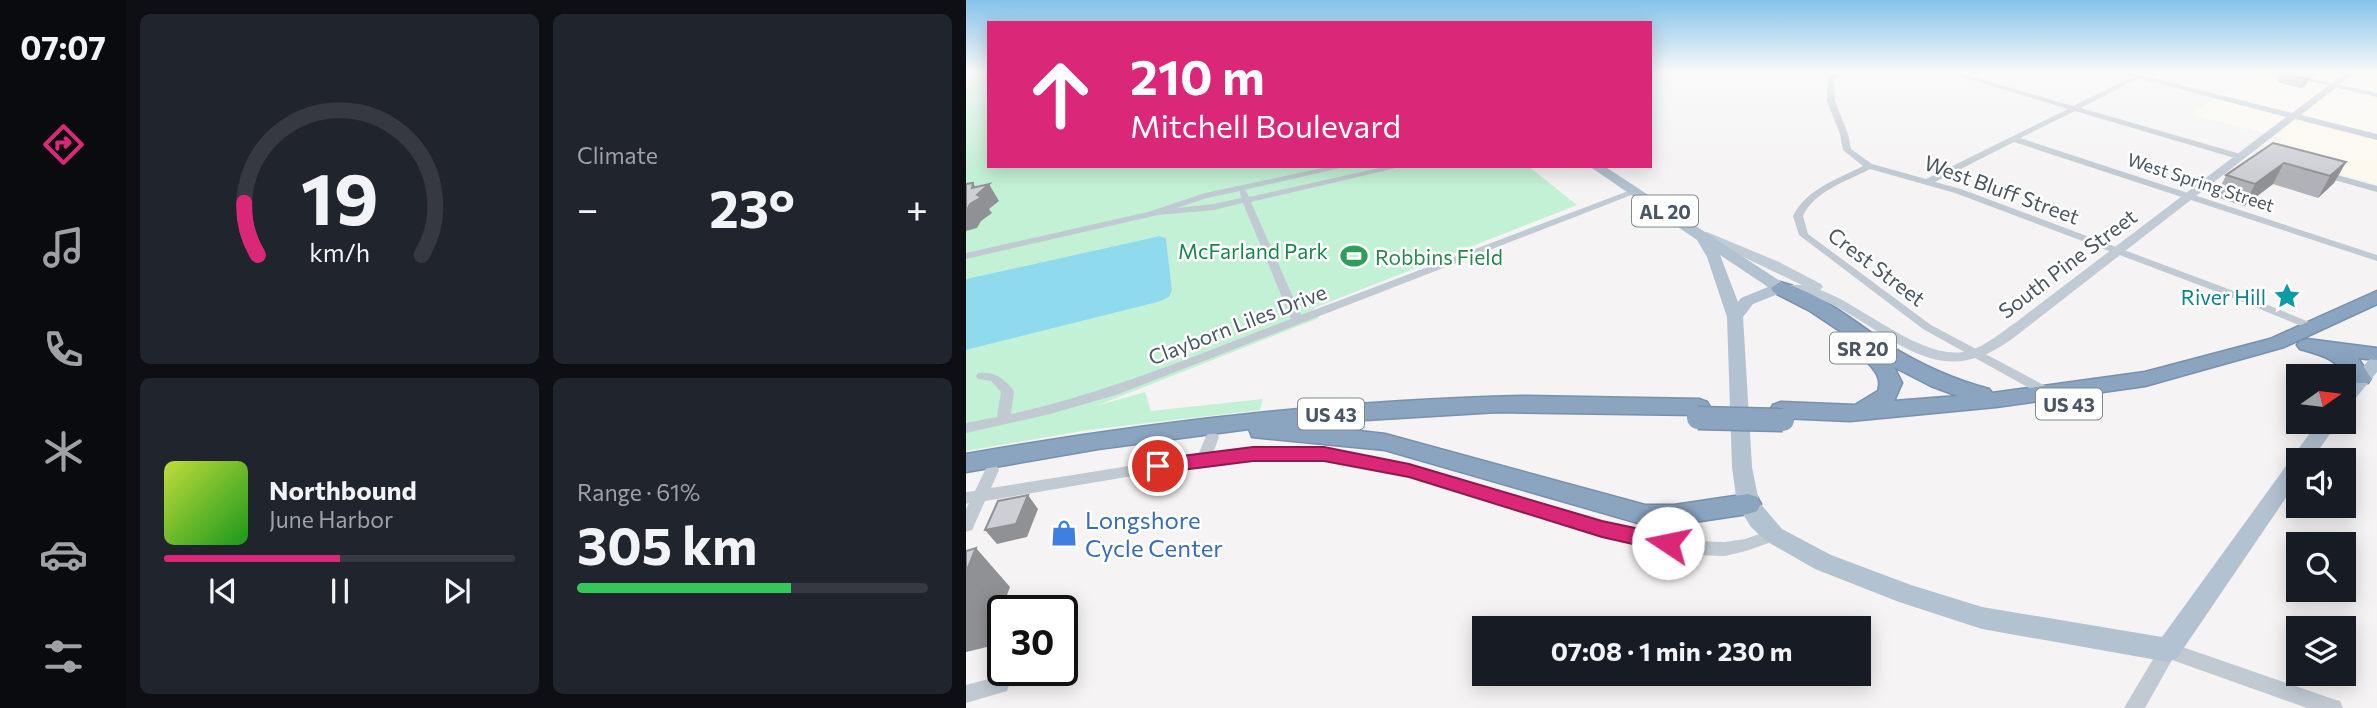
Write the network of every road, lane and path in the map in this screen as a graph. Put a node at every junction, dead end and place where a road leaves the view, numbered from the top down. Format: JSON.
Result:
{"nodes":[{"id":1,"x":1833,"y":106,"type":"edge"},
{"id":2,"x":2066,"y":106,"type":"edge"},
{"id":3,"x":2082,"y":106,"type":"edge"},
{"id":4,"x":2255,"y":106,"type":"edge"},
{"id":5,"x":2308,"y":106,"type":"edge"},
{"id":6,"x":2076,"y":109,"type":"junction"},
{"id":7,"x":2295,"y":116,"type":"junction"},
{"id":8,"x":2377,"y":137,"type":"edge"},
{"id":9,"x":2014,"y":139,"type":"junction"},
{"id":10,"x":2249,"y":155,"type":"junction"},
{"id":11,"x":1869,"y":166,"type":"junction"},
{"id":12,"x":1336,"y":168,"type":"edge"},
{"id":13,"x":1392,"y":168,"type":"edge"},
{"id":14,"x":1598,"y":168,"type":"edge"},
{"id":15,"x":2312,"y":171,"type":"edge"},
{"id":16,"x":1929,"y":181,"type":"junction"},
{"id":17,"x":1241,"y":189,"type":"junction"},
{"id":18,"x":2377,"y":189,"type":"edge"},
{"id":19,"x":1634,"y":192,"type":"junction"},
{"id":20,"x":2189,"y":197,"type":"junction"},
{"id":21,"x":1247,"y":200,"type":"junction"},
{"id":22,"x":1152,"y":214,"type":"junction"},
{"id":23,"x":1701,"y":234,"type":"junction"},
{"id":24,"x":2118,"y":251,"type":"junction"},
{"id":25,"x":966,"y":256,"type":"edge"},
{"id":26,"x":2377,"y":258,"type":"edge"},
{"id":27,"x":1780,"y":288,"type":"junction"},
{"id":28,"x":2377,"y":297,"type":"edge"},
{"id":29,"x":1836,"y":300,"type":"junction"},
{"id":30,"x":2377,"y":313,"type":"edge"},
{"id":31,"x":1735,"y":317,"type":"junction"},
{"id":32,"x":1298,"y":321,"type":"junction"},
{"id":33,"x":2345,"y":329,"type":"junction"},
{"id":34,"x":2311,"y":336,"type":"junction"},
{"id":35,"x":2377,"y":353,"type":"edge"},
{"id":36,"x":1978,"y":354,"type":"junction"},
{"id":37,"x":2377,"y":362,"type":"edge"},
{"id":38,"x":982,"y":376,"type":"dead end"},
{"id":39,"x":2360,"y":378,"type":"junction"},
{"id":40,"x":2356,"y":383,"type":"edge"},
{"id":41,"x":2050,"y":394,"type":"junction"},
{"id":42,"x":2026,"y":396,"type":"junction"},
{"id":43,"x":1699,"y":412,"type":"junction"},
{"id":44,"x":1850,"y":413,"type":"junction"},
{"id":45,"x":1782,"y":415,"type":"junction"},
{"id":46,"x":1003,"y":421,"type":"junction"},
{"id":47,"x":966,"y":428,"type":"edge"},
{"id":48,"x":1260,"y":431,"type":"junction"},
{"id":49,"x":1207,"y":448,"type":"junction"},
{"id":50,"x":966,"y":463,"type":"edge"},
{"id":51,"x":992,"y":470,"type":"junction"},
{"id":52,"x":966,"y":474,"type":"edge"},
{"id":53,"x":2286,"y":481,"type":"edge"},
{"id":54,"x":973,"y":497,"type":"edge"},
{"id":55,"x":1748,"y":503,"type":"junction"},
{"id":56,"x":966,"y":526,"type":"edge"},
{"id":57,"x":1774,"y":535,"type":"junction"},
{"id":58,"x":2168,"y":650,"type":"junction"},
{"id":59,"x":995,"y":686,"type":"edge"},
{"id":60,"x":966,"y":694,"type":"edge"},
{"id":61,"x":2134,"y":708,"type":"edge"},
{"id":62,"x":2333,"y":708,"type":"edge"}],
"edges":[{"from":1,"to":11,"type":"street"},
{"from":2,"to":6,"type":"street"},
{"from":3,"to":6,"type":"street"},
{"from":4,"to":7,"type":"main road"},
{"from":5,"to":7,"type":"main road","name":"South Pine Street"},
{"from":6,"to":9,"type":"street"},
{"from":6,"to":10,"type":"street"},
{"from":7,"to":8,"type":"main road"},
{"from":7,"to":10,"type":"main road","name":"South Pine Street"},
{"from":9,"to":16,"type":"street"},
{"from":9,"to":20,"type":"street","name":"West Spring Street"},
{"from":10,"to":20,"type":"main road","name":"South Pine Street"},
{"from":11,"to":16,"type":"street","name":"West Bluff Street"},
{"from":11,"to":36,"type":"street","name":"Crest Street"},
{"from":12,"to":17,"type":"street"},
{"from":13,"to":21,"type":"street"},
{"from":14,"to":19,"type":"main road","number":"AL 20"},
{"from":15,"to":18,"type":"street"},
{"from":16,"to":24,"type":"street","name":"West Bluff Street"},
{"from":17,"to":21,"type":"street"},
{"from":17,"to":22,"type":"street"},
{"from":19,"to":23,"type":"main road","number":"AL 20"},
{"from":19,"to":32,"type":"street","name":"Clayborn Liles Drive"},
{"from":20,"to":24,"type":"main road","name":"South Pine Street"},
{"from":20,"to":26,"type":"street","name":"West Spring Street"},
{"from":21,"to":22,"type":"street"},
{"from":21,"to":32,"type":"street"},
{"from":22,"to":25,"type":"street"},
{"from":23,"to":27,"type":"main road","number":"AL 20"},
{"from":23,"to":29,"type":"main road"},
{"from":23,"to":31,"type":"main road"},
{"from":24,"to":34,"type":"street","name":"West Bluff Street"},
{"from":24,"to":36,"type":"main road","name":"South Pine Street"},
{"from":27,"to":29,"type":"main road"},
{"from":27,"to":31,"type":"main road"},
{"from":27,"to":42,"type":"highway"},
{"from":27,"to":44,"type":"highway","number":"SR 20"},
{"from":28,"to":34,"type":"highway","number":"US 43"},
{"from":29,"to":36,"type":"main road"},
{"from":30,"to":33,"type":"highway","number":"US 43"},
{"from":31,"to":55,"type":"main road"},
{"from":32,"to":46,"type":"street","name":"Clayborn Liles Drive"},
{"from":33,"to":34,"type":"highway","number":"US 43"},
{"from":33,"to":35,"type":"highway"},
{"from":34,"to":35,"type":"highway"},
{"from":34,"to":39,"type":"highway"},
{"from":34,"to":41,"type":"highway","number":"US 43"},
{"from":34,"to":45,"type":"highway","number":"US 43"},
{"from":36,"to":41,"type":"street","name":"Crest Street"},
{"from":37,"to":39,"type":"main road"},
{"from":38,"to":46,"type":"street"},
{"from":39,"to":40,"type":"main road"},
{"from":41,"to":42,"type":"highway","number":"US 43"},
{"from":42,"to":44,"type":"highway","number":"US 43"},
{"from":43,"to":45,"type":"highway","number":"US 43","bridge":true},
{"from":43,"to":48,"type":"highway","number":"US 43"},
{"from":43,"to":50,"type":"highway","number":"US 43"},
{"from":44,"to":45,"type":"highway","number":"US 43"},
{"from":46,"to":47,"type":"street","name":"Clayborn Liles Drive"},
{"from":48,"to":49,"type":"highway","number":"US 43"},
{"from":48,"to":55,"type":"highway"},
{"from":49,"to":51,"type":"highway","number":"US 43"},
{"from":49,"to":54,"type":"street"},
{"from":49,"to":57,"type":"street"},
{"from":51,"to":52,"type":"highway","number":"US 43"},
{"from":51,"to":54,"type":"street"},
{"from":53,"to":58,"type":"main road"},
{"from":54,"to":56,"type":"street"},
{"from":55,"to":57,"type":"main road"},
{"from":57,"to":58,"type":"main road"},
{"from":58,"to":61,"type":"street"},
{"from":58,"to":62,"type":"street"},
{"from":59,"to":60,"type":"street"}]}
